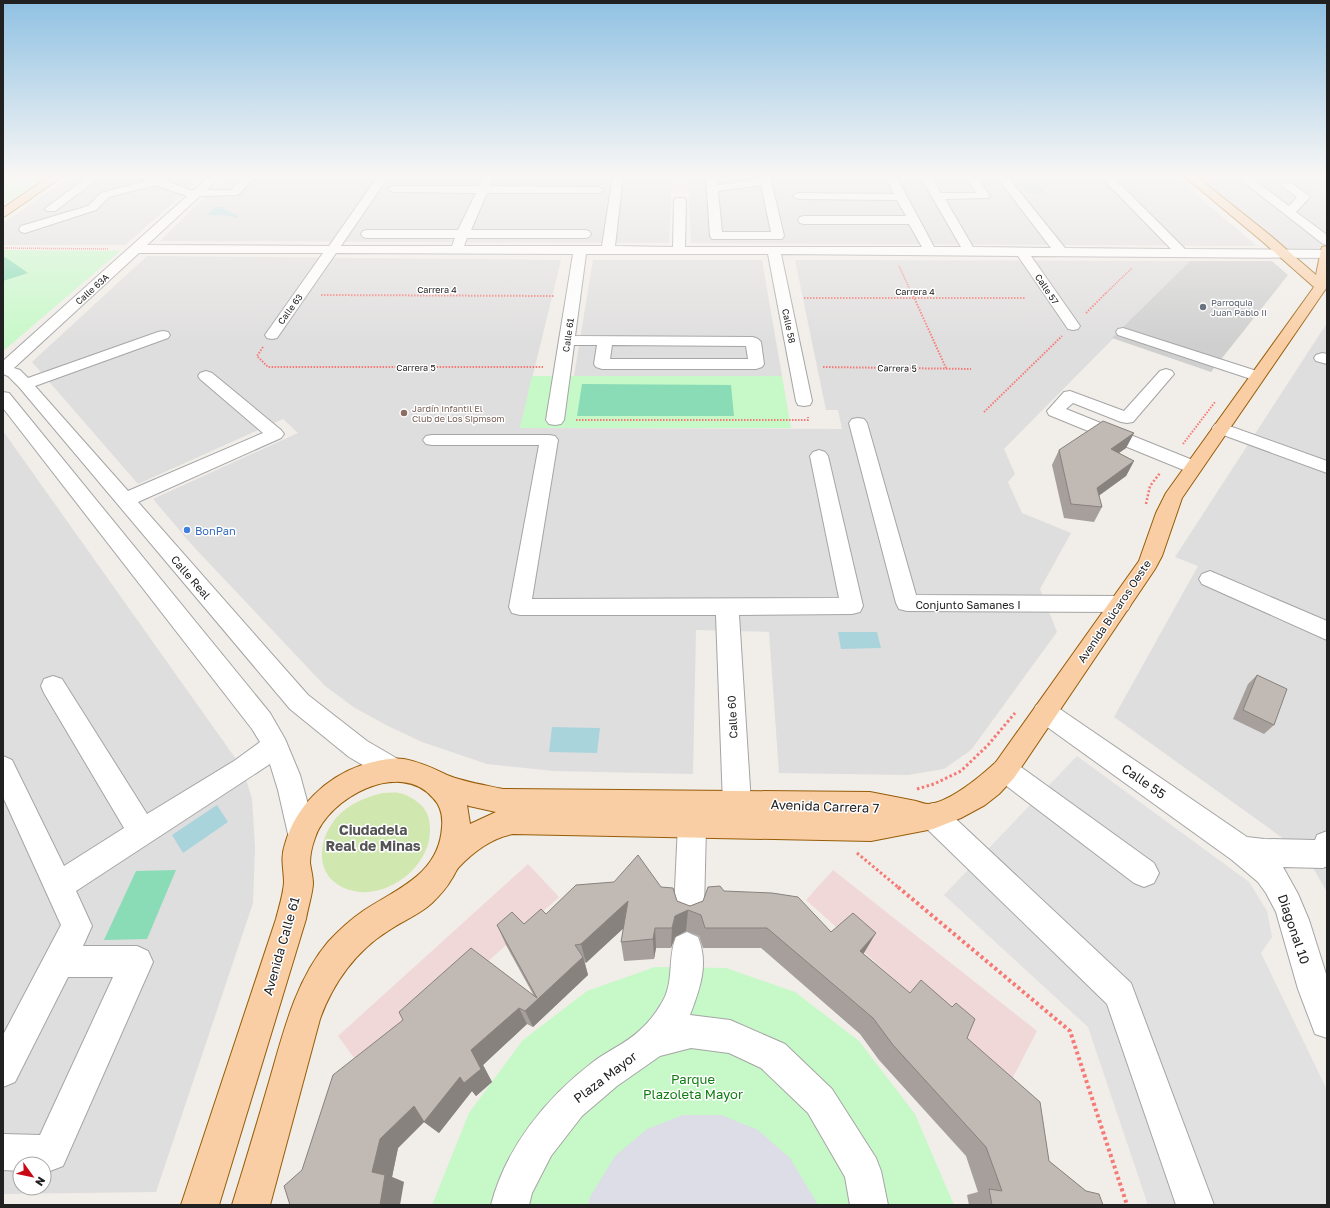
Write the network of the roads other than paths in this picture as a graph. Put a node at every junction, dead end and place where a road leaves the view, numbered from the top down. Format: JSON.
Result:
{"nodes":[{"id":1,"x":154,"y":232,"type":"edge"},
{"id":2,"x":345,"y":232,"type":"edge"},
{"id":3,"x":610,"y":232,"type":"edge"},
{"id":4,"x":680,"y":232,"type":"edge"},
{"id":5,"x":716,"y":232,"type":"edge"},
{"id":6,"x":777,"y":232,"type":"edge"},
{"id":7,"x":920,"y":232,"type":"edge"},
{"id":8,"x":958,"y":232,"type":"edge"},
{"id":9,"x":1046,"y":232,"type":"edge"},
{"id":10,"x":1161,"y":232,"type":"edge"},
{"id":11,"x":1258,"y":232,"type":"edge"},
{"id":12,"x":1307,"y":232,"type":"edge"},
{"id":13,"x":367,"y":234,"type":"dead end"},
{"id":14,"x":463,"y":234,"type":"junction"},
{"id":15,"x":586,"y":234,"type":"dead end"},
{"id":16,"x":753,"y":236,"type":"junction"},
{"id":17,"x":1168,"y":239,"type":"junction"},
{"id":18,"x":1184,"y":239,"type":"dead end"},
{"id":19,"x":136,"y":249,"type":"junction"},
{"id":20,"x":333,"y":250,"type":"junction"},
{"id":21,"x":456,"y":250,"type":"junction"},
{"id":22,"x":580,"y":250,"type":"junction"},
{"id":23,"x":608,"y":251,"type":"junction"},
{"id":24,"x":680,"y":251,"type":"junction"},
{"id":25,"x":757,"y":251,"type":"junction"},
{"id":26,"x":774,"y":251,"type":"junction"},
{"id":27,"x":930,"y":251,"type":"junction"},
{"id":28,"x":969,"y":251,"type":"junction"},
{"id":29,"x":1022,"y":252,"type":"junction"},
{"id":30,"x":1061,"y":252,"type":"junction"},
{"id":31,"x":1182,"y":253,"type":"junction"},
{"id":32,"x":1326,"y":253,"type":"edge"},
{"id":33,"x":1284,"y":254,"type":"junction"},
{"id":34,"x":1324,"y":280,"type":"edge"},
{"id":35,"x":1073,"y":326,"type":"dead end"},
{"id":36,"x":1124,"y":332,"type":"dead end"},
{"id":37,"x":163,"y":335,"type":"dead end"},
{"id":38,"x":272,"y":335,"type":"road end"},
{"id":39,"x":567,"y":340,"type":"junction"},
{"id":40,"x":605,"y":341,"type":"junction"},
{"id":41,"x":3,"y":369,"type":"edge"},
{"id":42,"x":1166,"y":374,"type":"dead end"},
{"id":43,"x":206,"y":376,"type":"dead end"},
{"id":44,"x":1257,"y":376,"type":"junction"},
{"id":45,"x":25,"y":384,"type":"junction"},
{"id":46,"x":3,"y":397,"type":"edge"},
{"id":47,"x":804,"y":401,"type":"road end"},
{"id":48,"x":555,"y":420,"type":"road end"},
{"id":49,"x":858,"y":423,"type":"dead end"},
{"id":50,"x":1220,"y":428,"type":"junction"},
{"id":51,"x":432,"y":440,"type":"dead end"},
{"id":52,"x":819,"y":456,"type":"dead end"},
{"id":53,"x":1193,"y":467,"type":"junction"},
{"id":54,"x":1327,"y":467,"type":"edge"},
{"id":55,"x":125,"y":500,"type":"junction"},
{"id":56,"x":1210,"y":579,"type":"dead end"},
{"id":57,"x":1120,"y":604,"type":"junction"},
{"id":58,"x":727,"y":606,"type":"junction"},
{"id":59,"x":1327,"y":631,"type":"edge"},
{"id":60,"x":53,"y":686,"type":"dead end"},
{"id":61,"x":1045,"y":712,"type":"junction"},
{"id":62,"x":275,"y":746,"type":"junction"},
{"id":63,"x":3,"y":768,"type":"edge"},
{"id":64,"x":394,"y":770,"type":"junction"},
{"id":65,"x":1005,"y":770,"type":"junction"},
{"id":66,"x":438,"y":784,"type":"junction"},
{"id":67,"x":737,"y":804,"type":"junction"},
{"id":68,"x":933,"y":816,"type":"junction"},
{"id":69,"x":692,"y":825,"type":"junction"},
{"id":70,"x":142,"y":832,"type":"junction"},
{"id":71,"x":302,"y":834,"type":"junction"},
{"id":72,"x":1327,"y":845,"type":"edge"},
{"id":73,"x":1242,"y":850,"type":"junction"},
{"id":74,"x":448,"y":858,"type":"junction"},
{"id":75,"x":1144,"y":873,"type":"dead end"},
{"id":76,"x":58,"y":886,"type":"junction"},
{"id":77,"x":689,"y":910,"type":"edge"},
{"id":78,"x":687,"y":948,"type":"dead end"},
{"id":79,"x":60,"y":961,"type":"junction"},
{"id":80,"x":1327,"y":1022,"type":"edge"},
{"id":81,"x":652,"y":1042,"type":"junction"},
{"id":82,"x":3,"y":1070,"type":"edge"},
{"id":83,"x":3,"y":1152,"type":"edge"},
{"id":84,"x":200,"y":1205,"type":"edge"},
{"id":85,"x":251,"y":1205,"type":"edge"},
{"id":86,"x":510,"y":1205,"type":"edge"},
{"id":87,"x":869,"y":1205,"type":"edge"},
{"id":88,"x":1195,"y":1205,"type":"edge"}],
"edges":[{"from":1,"to":19,"type":"street","name":"Calle 63A"},
{"from":2,"to":20,"type":"street","name":"Calle 63"},
{"from":3,"to":23,"type":"street"},
{"from":4,"to":24,"type":"street"},
{"from":5,"to":16,"type":"street"},
{"from":6,"to":16,"type":"street"},
{"from":7,"to":27,"type":"street"},
{"from":8,"to":28,"type":"street"},
{"from":9,"to":30,"type":"street"},
{"from":10,"to":17,"type":"street"},
{"from":11,"to":33,"type":"main road"},
{"from":12,"to":32,"type":"street"},
{"from":13,"to":14,"type":"street"},
{"from":14,"to":15,"type":"street"},
{"from":14,"to":21,"type":"street"},
{"from":16,"to":25,"type":"street"},
{"from":17,"to":18,"type":"street"},
{"from":17,"to":31,"type":"street"},
{"from":19,"to":20,"type":"street"},
{"from":19,"to":41,"type":"street","name":"Calle 63A"},
{"from":20,"to":21,"type":"street"},
{"from":20,"to":38,"type":"street","name":"Calle 63"},
{"from":21,"to":22,"type":"street"},
{"from":22,"to":23,"type":"street"},
{"from":22,"to":39,"type":"street","name":"Calle 61"},
{"from":23,"to":24,"type":"street"},
{"from":24,"to":25,"type":"street"},
{"from":25,"to":26,"type":"street"},
{"from":26,"to":27,"type":"street"},
{"from":26,"to":47,"type":"street","name":"Calle 58"},
{"from":27,"to":28,"type":"street"},
{"from":28,"to":29,"type":"street"},
{"from":29,"to":30,"type":"street"},
{"from":29,"to":35,"type":"street","name":"Calle 57"},
{"from":30,"to":31,"type":"street"},
{"from":31,"to":33,"type":"street"},
{"from":32,"to":33,"type":"street"},
{"from":32,"to":34,"type":"main road","name":"Avenida Búcaros Oeste"},
{"from":33,"to":34,"type":"main road"},
{"from":34,"to":44,"type":"main road","name":"Avenida Búcaros Oeste"},
{"from":36,"to":44,"type":"street"},
{"from":37,"to":45,"type":"street"},
{"from":39,"to":40,"type":"street"},
{"from":39,"to":48,"type":"street","name":"Calle 61"},
{"from":40,"to":40,"type":"street"},
{"from":41,"to":45,"type":"street","name":"Calle Real"},
{"from":42,"to":53,"type":"street"},
{"from":43,"to":55,"type":"street"},
{"from":44,"to":50,"type":"main road","name":"Avenida Búcaros Oeste"},
{"from":45,"to":55,"type":"street","name":"Calle Real"},
{"from":46,"to":62,"type":"street"},
{"from":49,"to":57,"type":"street","name":"Conjunto Samanes I"},
{"from":50,"to":53,"type":"main road","name":"Avenida Búcaros Oeste"},
{"from":50,"to":54,"type":"street"},
{"from":51,"to":58,"type":"street"},
{"from":52,"to":58,"type":"street"},
{"from":53,"to":57,"type":"main road","name":"Avenida Búcaros Oeste"},
{"from":55,"to":64,"type":"street","name":"Calle Real"},
{"from":56,"to":59,"type":"street"},
{"from":57,"to":61,"type":"main road","name":"Avenida Búcaros Oeste"},
{"from":58,"to":67,"type":"street","name":"Calle 60"},
{"from":60,"to":70,"type":"street"},
{"from":61,"to":65,"type":"main road","name":"Avenida Búcaros Oeste"},
{"from":61,"to":73,"type":"street","name":"Calle 55"},
{"from":62,"to":70,"type":"street"},
{"from":62,"to":71,"type":"street"},
{"from":63,"to":76,"type":"street"},
{"from":64,"to":66,"type":"main road","name":"Avenida Calle 61"},
{"from":64,"to":71,"type":"main road","name":"Avenida Calle 61"},
{"from":65,"to":68,"type":"main road","name":"Avenida Búcaros Oeste"},
{"from":65,"to":75,"type":"street"},
{"from":66,"to":67,"type":"main road","name":"Avenida Carrera 7"},
{"from":66,"to":74,"type":"main road","name":"Avenida Calle 61"},
{"from":67,"to":68,"type":"main road","name":"Avenida Carrera 7"},
{"from":68,"to":69,"type":"main road","name":"Avenida Carrera 7"},
{"from":68,"to":88,"type":"street"},
{"from":69,"to":74,"type":"main road","name":"Avenida Carrera 7"},
{"from":69,"to":77,"type":"street"},
{"from":70,"to":76,"type":"street"},
{"from":71,"to":84,"type":"main road","name":"Avenida Calle 61"},
{"from":72,"to":73,"type":"street"},
{"from":73,"to":80,"type":"street","name":"Diagonal 10"},
{"from":74,"to":85,"type":"main road","name":"Avenida Calle 61"},
{"from":76,"to":79,"type":"street"},
{"from":78,"to":81,"type":"street","name":"Plaza Mayor"},
{"from":79,"to":82,"type":"street"},
{"from":79,"to":83,"type":"street"},
{"from":81,"to":86,"type":"street","name":"Plaza Mayor"},
{"from":81,"to":87,"type":"street"}]}
